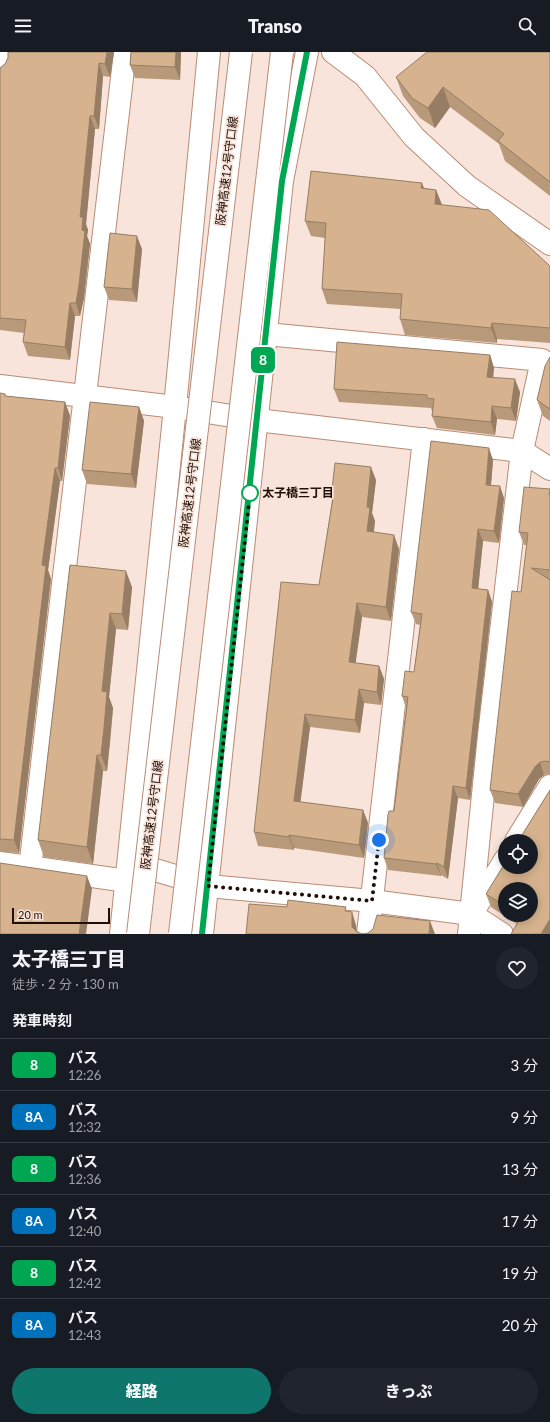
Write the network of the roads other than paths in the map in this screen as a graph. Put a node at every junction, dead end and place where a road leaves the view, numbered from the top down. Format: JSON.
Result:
{"nodes":[{"id":1,"x":2,"y":52,"type":"edge"},
{"id":2,"x":125,"y":52,"type":"edge"},
{"id":3,"x":209,"y":52,"type":"edge"},
{"id":4,"x":241,"y":52,"type":"edge"},
{"id":5,"x":282,"y":52,"type":"edge"},
{"id":6,"x":307,"y":52,"type":"edge"},
{"id":7,"x":333,"y":52,"type":"edge"},
{"id":8,"x":0,"y":70,"type":"edge"},
{"id":9,"x":550,"y":244,"type":"edge"},
{"id":10,"x":266,"y":334,"type":"junction"},
{"id":11,"x":0,"y":386,"type":"edge"},
{"id":12,"x":86,"y":396,"type":"junction"},
{"id":13,"x":175,"y":407,"type":"junction"},
{"id":14,"x":258,"y":420,"type":"junction"},
{"id":15,"x":424,"y":439,"type":"junction"},
{"id":16,"x":522,"y":451,"type":"junction"},
{"id":17,"x":550,"y":469,"type":"edge"},
{"id":18,"x":550,"y":786,"type":"edge"},
{"id":19,"x":520,"y":834,"type":"edge"},
{"id":20,"x":0,"y":863,"type":"edge"},
{"id":21,"x":30,"y":868,"type":"junction"},
{"id":22,"x":128,"y":872,"type":"junction"},
{"id":23,"x":498,"y":873,"type":"edge"},
{"id":24,"x":208,"y":886,"type":"junction"},
{"id":25,"x":372,"y":901,"type":"junction"},
{"id":26,"x":470,"y":924,"type":"edge"},
{"id":27,"x":121,"y":934,"type":"edge"},
{"id":28,"x":138,"y":934,"type":"edge"},
{"id":29,"x":180,"y":934,"type":"edge"},
{"id":30,"x":202,"y":934,"type":"edge"},
{"id":31,"x":368,"y":934,"type":"edge"},
{"id":32,"x":502,"y":934,"type":"edge"}],
"edges":[{"from":1,"to":8,"type":"main road"},
{"from":2,"to":12,"type":"main road"},
{"from":3,"to":13,"type":"main road"},
{"from":4,"to":28,"type":"main road","name":"阪神高速12号守口線","bridge":true},
{"from":5,"to":29,"type":"main road","bridge":true},
{"from":6,"to":10,"type":"main road"},
{"from":7,"to":9,"type":"main road"},
{"from":10,"to":14,"type":"main road"},
{"from":10,"to":16,"type":"main road"},
{"from":11,"to":12,"type":"main road"},
{"from":12,"to":13,"type":"main road"},
{"from":12,"to":21,"type":"main road"},
{"from":13,"to":14,"type":"main road"},
{"from":13,"to":22,"type":"main road"},
{"from":14,"to":15,"type":"main road"},
{"from":14,"to":24,"type":"main road"},
{"from":15,"to":16,"type":"main road"},
{"from":15,"to":25,"type":"main road"},
{"from":16,"to":17,"type":"main road"},
{"from":16,"to":26,"type":"main road"},
{"from":18,"to":19,"type":"main road"},
{"from":20,"to":21,"type":"main road"},
{"from":21,"to":22,"type":"main road"},
{"from":22,"to":24,"type":"main road"},
{"from":22,"to":27,"type":"main road"},
{"from":23,"to":26,"type":"main road"},
{"from":24,"to":25,"type":"main road"},
{"from":24,"to":30,"type":"main road"},
{"from":25,"to":26,"type":"main road"},
{"from":25,"to":31,"type":"main road"},
{"from":26,"to":32,"type":"main road"}]}
